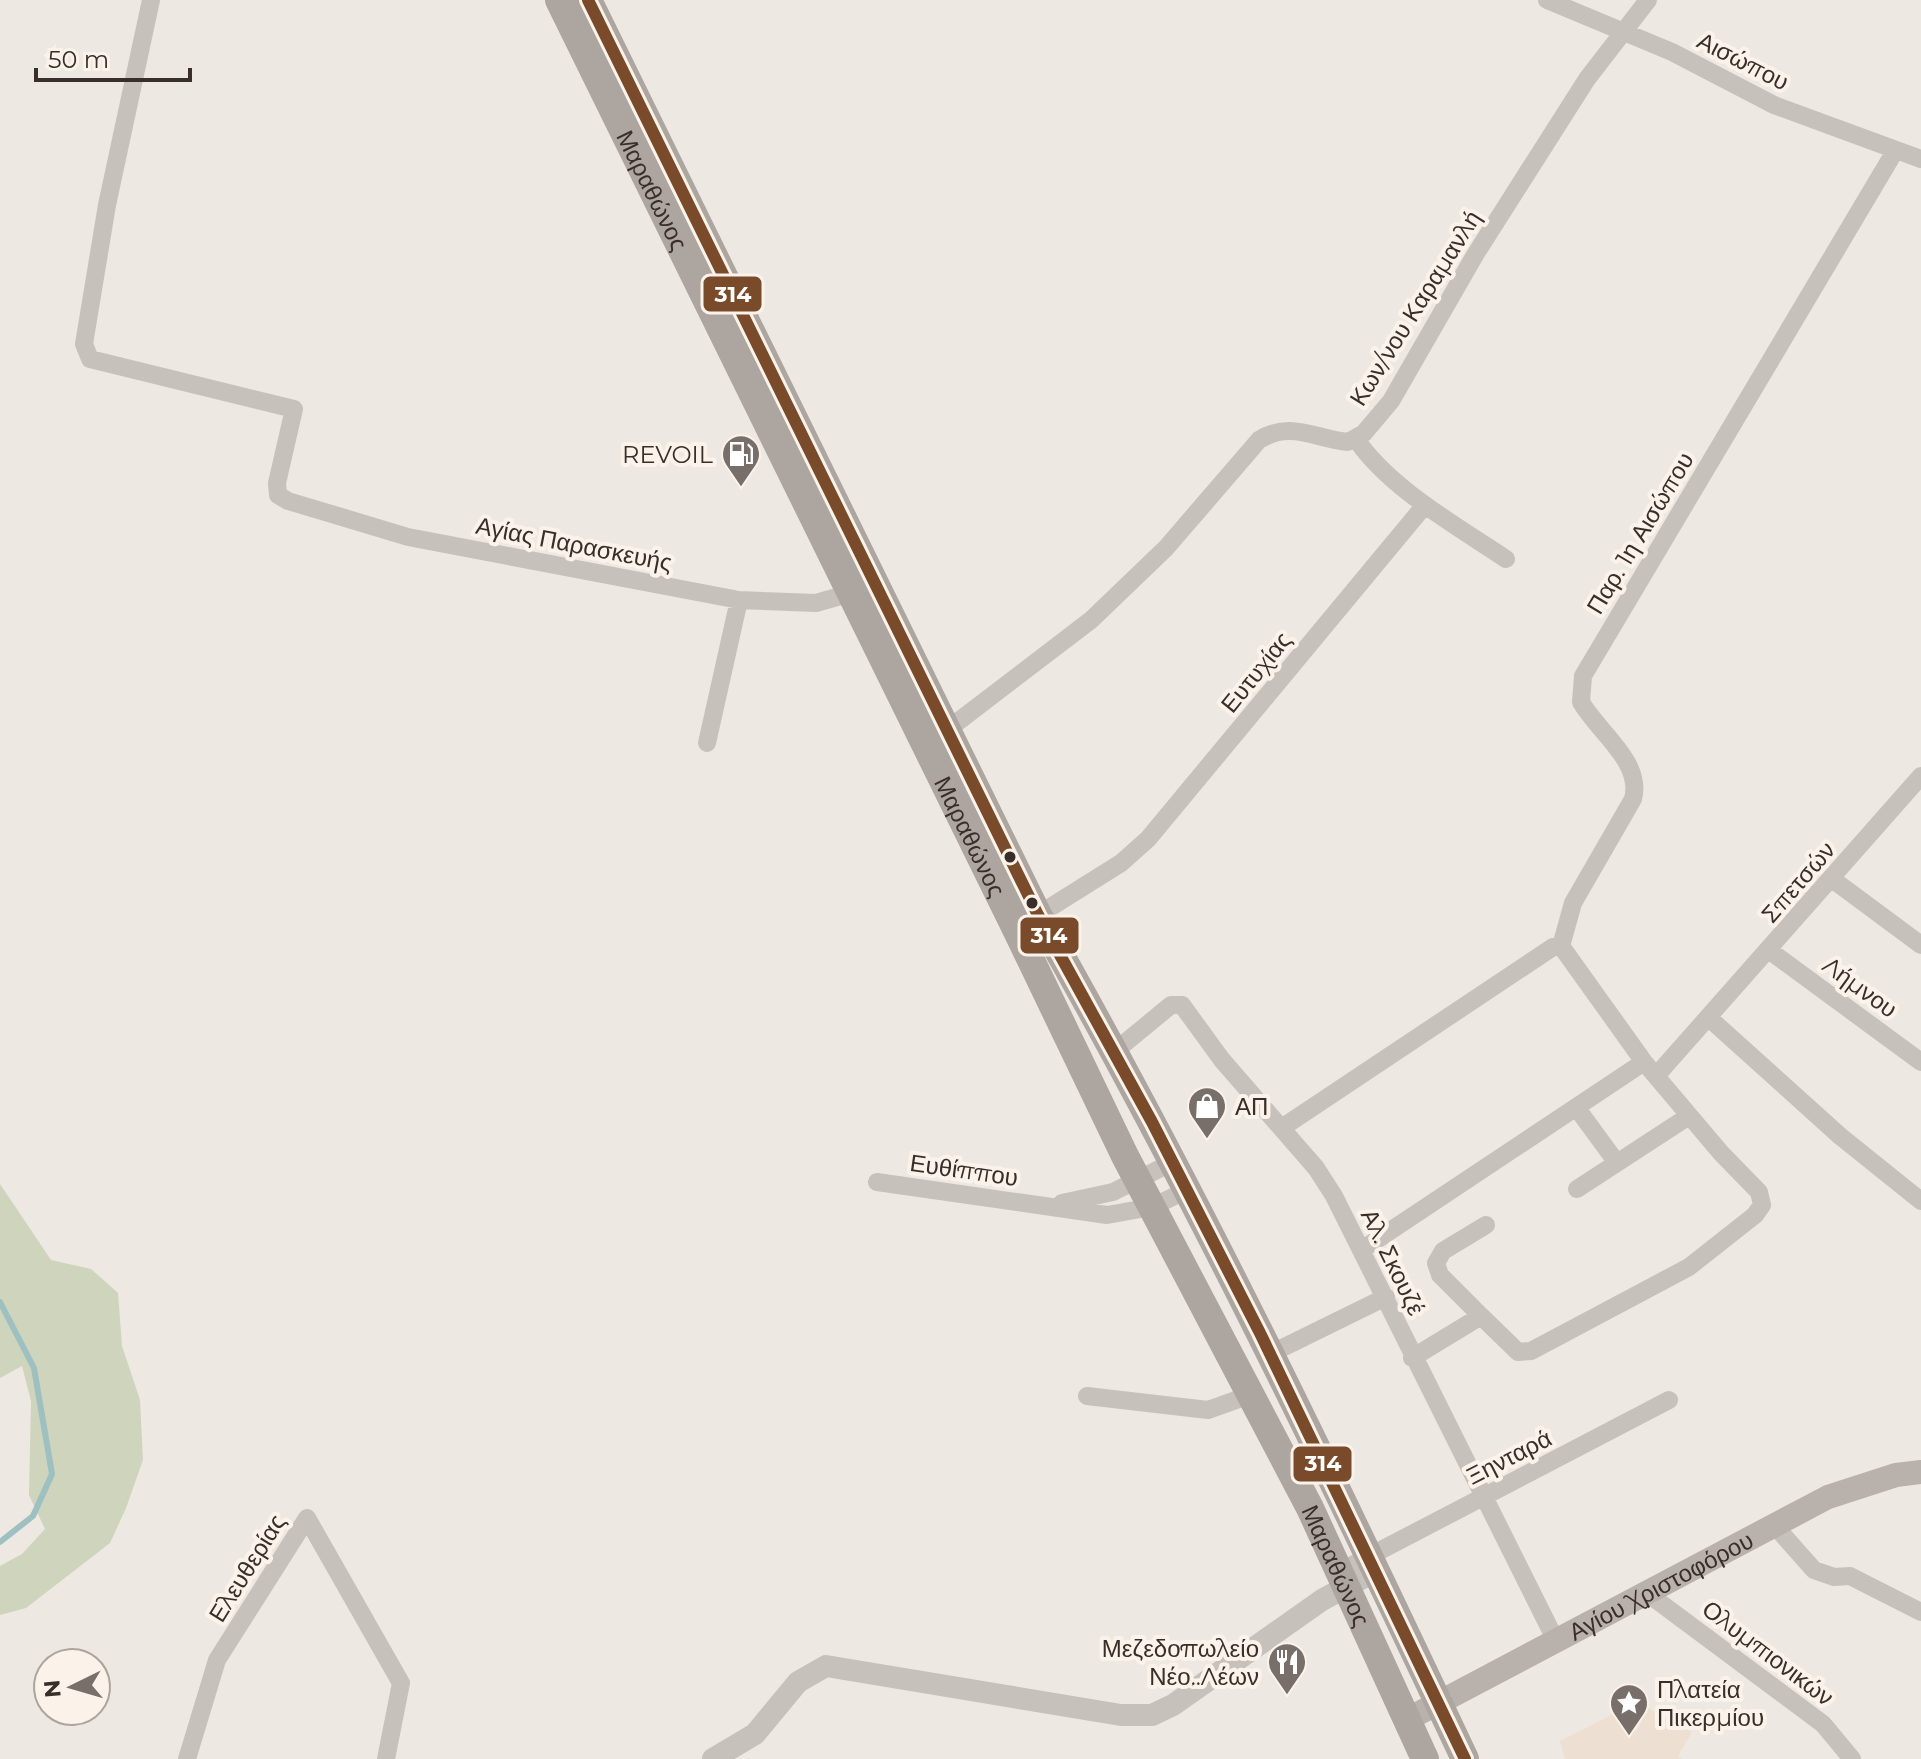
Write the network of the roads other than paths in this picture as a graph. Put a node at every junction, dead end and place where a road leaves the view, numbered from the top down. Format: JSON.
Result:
{"nodes":[{"id":1,"x":151,"y":0,"type":"edge"},
{"id":2,"x":559,"y":0,"type":"edge"},
{"id":3,"x":588,"y":0,"type":"edge"},
{"id":4,"x":1547,"y":0,"type":"edge"},
{"id":5,"x":1648,"y":0,"type":"edge"},
{"id":6,"x":1625,"y":32,"type":"junction"},
{"id":7,"x":1895,"y":151,"type":"junction"},
{"id":8,"x":1921,"y":159,"type":"edge"},
{"id":9,"x":1356,"y":439,"type":"junction"},
{"id":10,"x":1425,"y":505,"type":"junction"},
{"id":11,"x":1506,"y":559,"type":"dead end"},
{"id":12,"x":851,"y":593,"type":"junction"},
{"id":13,"x":739,"y":600,"type":"junction"},
{"id":14,"x":947,"y":730,"type":"junction"},
{"id":15,"x":707,"y":743,"type":"dead end"},
{"id":16,"x":1921,"y":776,"type":"edge"},
{"id":17,"x":1832,"y":879,"type":"junction"},
{"id":18,"x":1038,"y":915,"type":"junction"},
{"id":19,"x":1921,"y":945,"type":"edge"},
{"id":20,"x":1561,"y":946,"type":"junction"},
{"id":21,"x":1770,"y":951,"type":"junction"},
{"id":22,"x":1709,"y":1018,"type":"junction"},
{"id":23,"x":1114,"y":1052,"type":"junction"},
{"id":24,"x":1921,"y":1062,"type":"edge"},
{"id":25,"x":1650,"y":1069,"type":"junction"},
{"id":26,"x":1576,"y":1107,"type":"junction"},
{"id":27,"x":1689,"y":1116,"type":"junction"},
{"id":28,"x":1283,"y":1127,"type":"junction"},
{"id":29,"x":1171,"y":1163,"type":"junction"},
{"id":30,"x":1617,"y":1163,"type":"junction"},
{"id":31,"x":1138,"y":1179,"type":"junction"},
{"id":32,"x":877,"y":1182,"type":"dead end"},
{"id":33,"x":1577,"y":1189,"type":"dead end"},
{"id":34,"x":1185,"y":1191,"type":"junction"},
{"id":35,"x":1921,"y":1201,"type":"edge"},
{"id":36,"x":1045,"y":1205,"type":"junction"},
{"id":37,"x":1152,"y":1207,"type":"junction"},
{"id":38,"x":1486,"y":1225,"type":"dead end"},
{"id":39,"x":1363,"y":1249,"type":"junction"},
{"id":40,"x":1386,"y":1297,"type":"junction"},
{"id":41,"x":1481,"y":1316,"type":"junction"},
{"id":42,"x":1268,"y":1355,"type":"junction"},
{"id":43,"x":1412,"y":1358,"type":"junction"},
{"id":44,"x":1250,"y":1395,"type":"junction"},
{"id":45,"x":1087,"y":1396,"type":"dead end"},
{"id":46,"x":1669,"y":1400,"type":"dead end"},
{"id":47,"x":1921,"y":1472,"type":"edge"},
{"id":48,"x":1484,"y":1497,"type":"junction"},
{"id":49,"x":1774,"y":1525,"type":"junction"},
{"id":50,"x":1374,"y":1564,"type":"junction"},
{"id":51,"x":1343,"y":1580,"type":"junction"},
{"id":52,"x":1647,"y":1593,"type":"junction"},
{"id":53,"x":1921,"y":1612,"type":"edge"},
{"id":54,"x":1557,"y":1643,"type":"junction"},
{"id":55,"x":1439,"y":1703,"type":"junction"},
{"id":56,"x":1406,"y":1720,"type":"junction"},
{"id":57,"x":187,"y":1759,"type":"edge"},
{"id":58,"x":386,"y":1759,"type":"edge"},
{"id":59,"x":713,"y":1759,"type":"edge"},
{"id":60,"x":1425,"y":1759,"type":"edge"},
{"id":61,"x":1465,"y":1759,"type":"edge"},
{"id":62,"x":1852,"y":1759,"type":"edge"}],
"edges":[{"from":1,"to":13,"type":"street","name":"Αγίας Παρασκευής"},
{"from":2,"to":12,"type":"main road","name":"Μαραθώνος"},
{"from":3,"to":14,"type":"main road","name":"Μαραθώνος"},
{"from":4,"to":6,"type":"street","name":"Αισώπου"},
{"from":5,"to":6,"type":"street","name":"Κων/νου Καραμανλή"},
{"from":6,"to":7,"type":"street","name":"Αισώπου"},
{"from":6,"to":9,"type":"street","name":"Κων/νου Καραμανλή"},
{"from":7,"to":8,"type":"street","name":"Αισώπου"},
{"from":7,"to":20,"type":"street","name":"Παρ. 1η Αισώπου"},
{"from":9,"to":10,"type":"street"},
{"from":9,"to":14,"type":"street","name":"Κων/νου Καραμανλή"},
{"from":10,"to":11,"type":"street"},
{"from":10,"to":18,"type":"street","name":"Ευτυχίας"},
{"from":12,"to":13,"type":"street","name":"Αγίας Παρασκευής"},
{"from":12,"to":31,"type":"main road","name":"Μαραθώνος"},
{"from":13,"to":15,"type":"street"},
{"from":14,"to":18,"type":"main road","name":"Μαραθώνος"},
{"from":16,"to":17,"type":"street","name":"Σπετσών"},
{"from":17,"to":19,"type":"street"},
{"from":17,"to":21,"type":"street","name":"Σπετσών"},
{"from":18,"to":23,"type":"main road","name":"Μαραθώνος"},
{"from":20,"to":25,"type":"street"},
{"from":20,"to":28,"type":"street"},
{"from":21,"to":22,"type":"street","name":"Σπετσών"},
{"from":21,"to":24,"type":"street","name":"Λήμνου"},
{"from":22,"to":25,"type":"street","name":"Σπετσών"},
{"from":22,"to":35,"type":"street"},
{"from":23,"to":28,"type":"street","name":"Αλ. Σκουζέ"},
{"from":23,"to":29,"type":"main road","name":"Μαραθώνος"},
{"from":25,"to":26,"type":"street","name":"Σπετσών"},
{"from":25,"to":27,"type":"street"},
{"from":26,"to":30,"type":"street"},
{"from":26,"to":39,"type":"street","name":"Σπετσών"},
{"from":27,"to":30,"type":"street"},
{"from":27,"to":41,"type":"street"},
{"from":28,"to":39,"type":"street","name":"Αλ. Σκουζέ"},
{"from":29,"to":31,"type":"street","name":"Ευθίππου"},
{"from":29,"to":34,"type":"main road","name":"Μαραθώνος"},
{"from":30,"to":33,"type":"street"},
{"from":31,"to":36,"type":"street","name":"Ευθίππου"},
{"from":31,"to":37,"type":"main road","name":"Μαραθώνος"},
{"from":32,"to":36,"type":"street","name":"Ευθίππου"},
{"from":34,"to":37,"type":"street","name":"Ευθίππου"},
{"from":34,"to":42,"type":"main road","name":"Μαραθώνος"},
{"from":36,"to":37,"type":"street","name":"Ευθίππου"},
{"from":37,"to":44,"type":"main road","name":"Μαραθώνος"},
{"from":38,"to":41,"type":"street"},
{"from":39,"to":40,"type":"street","name":"Αλ. Σκουζέ"},
{"from":40,"to":42,"type":"street"},
{"from":40,"to":43,"type":"street","name":"Αλ. Σκουζέ"},
{"from":41,"to":43,"type":"street"},
{"from":42,"to":50,"type":"main road","name":"Μαραθώνος"},
{"from":43,"to":48,"type":"street","name":"Αλ. Σκουζέ"},
{"from":44,"to":45,"type":"street"},
{"from":44,"to":51,"type":"main road","name":"Μαραθώνος"},
{"from":46,"to":48,"type":"street","name":"Ξηνταρά"},
{"from":47,"to":49,"type":"main road","name":"Αγίου Χριστοφόρου"},
{"from":48,"to":50,"type":"street","name":"Ξηνταρά"},
{"from":48,"to":54,"type":"street","name":"Αλ. Σκουζέ"},
{"from":49,"to":52,"type":"main road","name":"Αγίου Χριστοφόρου"},
{"from":49,"to":53,"type":"street"},
{"from":50,"to":51,"type":"street"},
{"from":50,"to":55,"type":"main road","name":"Μαραθώνος"},
{"from":51,"to":56,"type":"main road","name":"Μαραθώνος"},
{"from":51,"to":59,"type":"street"},
{"from":52,"to":54,"type":"main road","name":"Αγίου Χριστοφόρου"},
{"from":52,"to":62,"type":"street","name":"Ολυμπιονικών"},
{"from":54,"to":55,"type":"main road","name":"Αγίου Χριστοφόρου"},
{"from":55,"to":56,"type":"main road","name":"Αγίου Χριστοφόρου"},
{"from":55,"to":61,"type":"main road","name":"Μαραθώνος"},
{"from":56,"to":60,"type":"main road","name":"Μαραθώνος"},
{"from":57,"to":58,"type":"street","name":"Ελευθερίας"}]}
